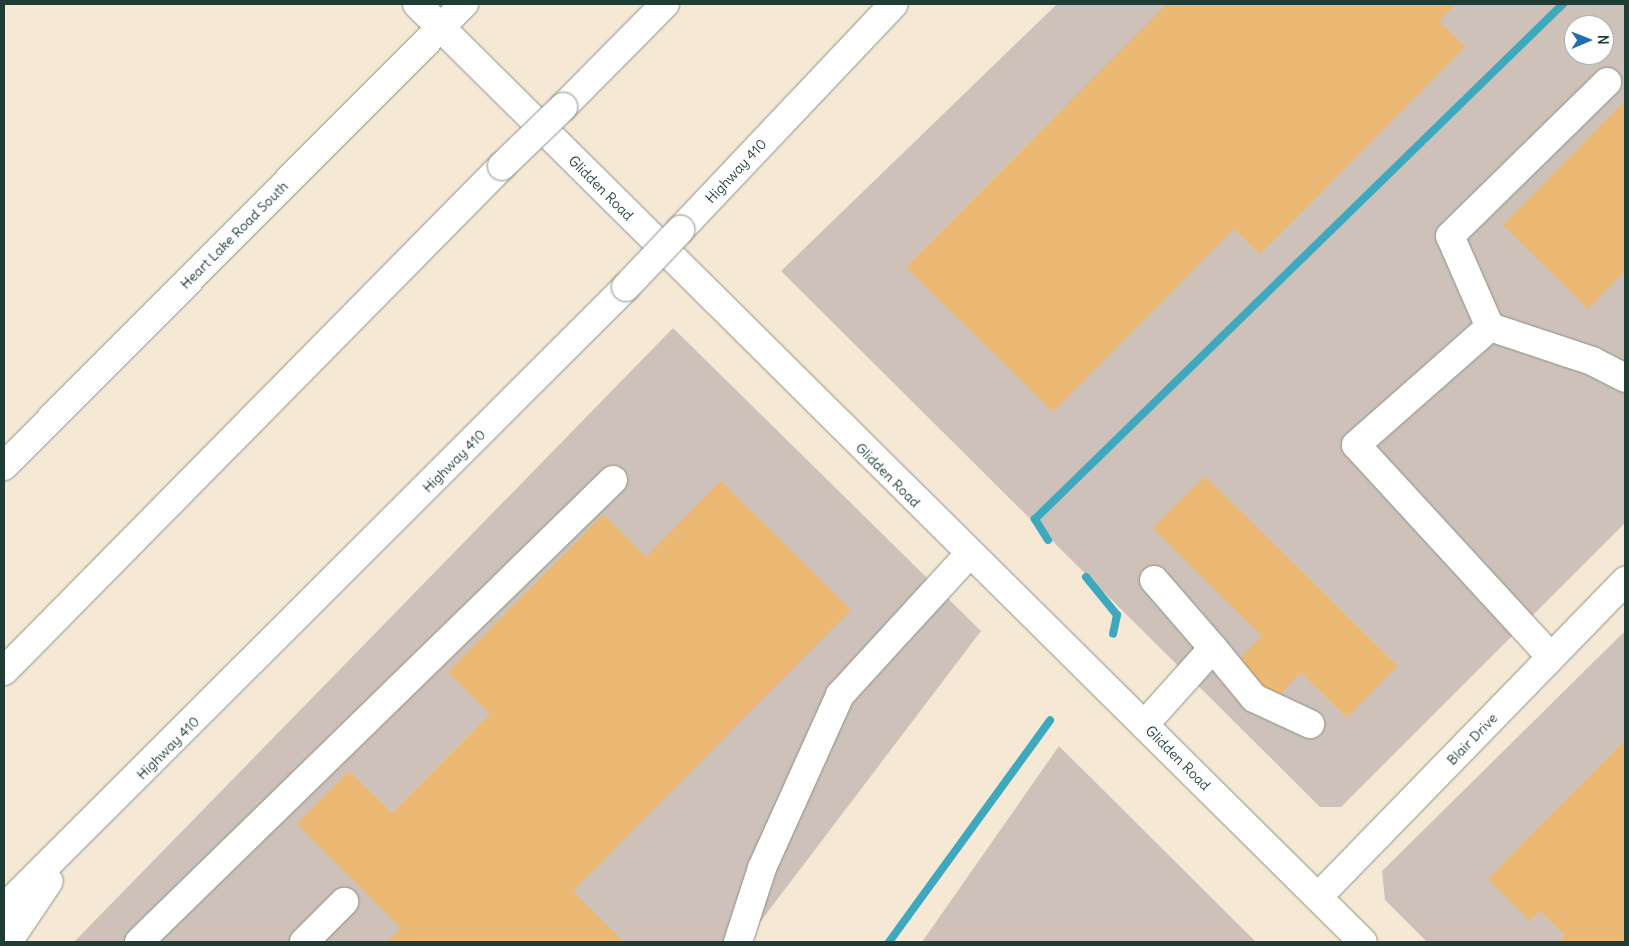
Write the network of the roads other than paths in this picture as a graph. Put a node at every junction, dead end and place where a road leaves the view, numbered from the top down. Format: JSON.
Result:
{"nodes":[{"id":1,"x":417,"y":4,"type":"edge"},
{"id":2,"x":464,"y":4,"type":"edge"},
{"id":3,"x":665,"y":4,"type":"edge"},
{"id":4,"x":894,"y":4,"type":"edge"},
{"id":5,"x":441,"y":28,"type":"junction"},
{"id":6,"x":1607,"y":82,"type":"dead end"},
{"id":7,"x":1490,"y":327,"type":"junction"},
{"id":8,"x":1625,"y":378,"type":"edge"},
{"id":9,"x":4,"y":466,"type":"edge"},
{"id":10,"x":613,"y":480,"type":"dead end"},
{"id":11,"x":969,"y":554,"type":"junction"},
{"id":12,"x":1154,"y":580,"type":"dead end"},
{"id":13,"x":1625,"y":581,"type":"edge"},
{"id":14,"x":1213,"y":648,"type":"junction"},
{"id":15,"x":1551,"y":657,"type":"junction"},
{"id":16,"x":4,"y":671,"type":"edge"},
{"id":17,"x":1310,"y":724,"type":"dead end"},
{"id":18,"x":1144,"y":725,"type":"junction"},
{"id":19,"x":74,"y":842,"type":"junction"},
{"id":20,"x":1318,"y":897,"type":"junction"},
{"id":21,"x":344,"y":902,"type":"dead end"},
{"id":22,"x":4,"y":908,"type":"edge"},
{"id":23,"x":8,"y":942,"type":"edge"},
{"id":24,"x":139,"y":942,"type":"edge"},
{"id":25,"x":304,"y":942,"type":"edge"},
{"id":26,"x":738,"y":942,"type":"edge"},
{"id":27,"x":1363,"y":942,"type":"edge"}],
"edges":[{"from":1,"to":5,"type":"main road","name":"Glidden Road"},
{"from":2,"to":5,"type":"main road","name":"Heart Lake Road South"},
{"from":3,"to":16,"type":"main road","bridge":true},
{"from":4,"to":19,"type":"main road","name":"Highway 410","bridge":true},
{"from":5,"to":9,"type":"main road","name":"Heart Lake Road South"},
{"from":5,"to":11,"type":"main road","name":"Glidden Road"},
{"from":6,"to":7,"type":"main road"},
{"from":7,"to":8,"type":"main road"},
{"from":7,"to":15,"type":"main road"},
{"from":10,"to":24,"type":"main road"},
{"from":11,"to":18,"type":"main road","name":"Glidden Road"},
{"from":11,"to":26,"type":"main road"},
{"from":12,"to":14,"type":"main road"},
{"from":13,"to":15,"type":"main road","name":"Blair Drive"},
{"from":14,"to":17,"type":"main road"},
{"from":14,"to":18,"type":"main road"},
{"from":15,"to":20,"type":"main road","name":"Blair Drive"},
{"from":18,"to":20,"type":"main road","name":"Glidden Road"},
{"from":19,"to":22,"type":"main road","name":"Highway 410"},
{"from":19,"to":23,"type":"main road"},
{"from":20,"to":27,"type":"main road","name":"Glidden Road"},
{"from":21,"to":25,"type":"main road"}]}
